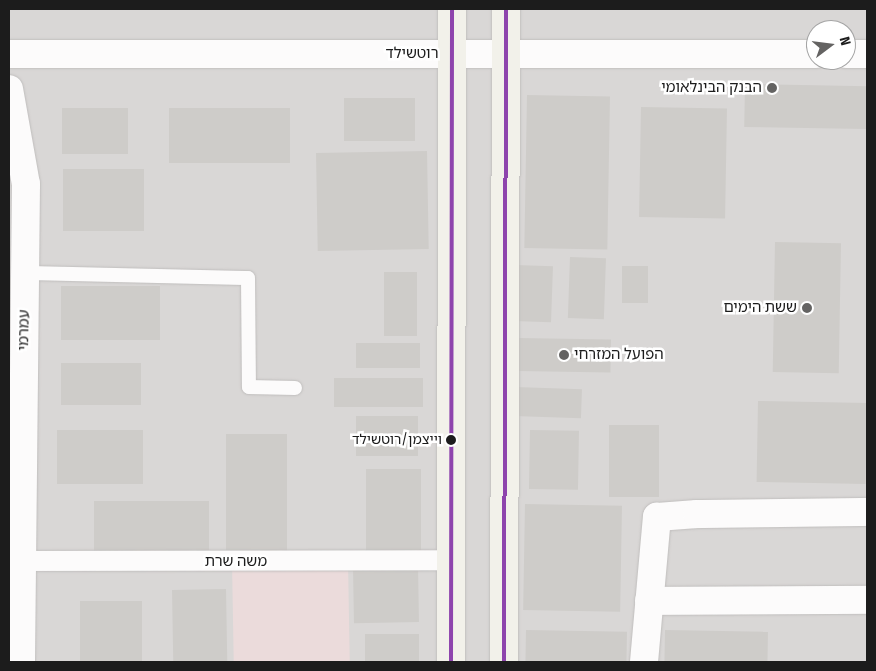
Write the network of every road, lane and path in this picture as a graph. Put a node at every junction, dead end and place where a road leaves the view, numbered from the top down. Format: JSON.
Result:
{"nodes":[{"id":1,"x":452,"y":9,"type":"edge"},
{"id":2,"x":506,"y":9,"type":"edge"},
{"id":3,"x":9,"y":54,"type":"edge"},
{"id":4,"x":452,"y":54,"type":"junction"},
{"id":5,"x":505,"y":54,"type":"junction"},
{"id":6,"x":806,"y":54,"type":"edge"},
{"id":7,"x":9,"y":89,"type":"edge"},
{"id":8,"x":25,"y":273,"type":"junction"},
{"id":9,"x":295,"y":388,"type":"dead end"},
{"id":10,"x":867,"y":512,"type":"edge"},
{"id":11,"x":452,"y":560,"type":"junction"},
{"id":12,"x":17,"y":569,"type":"edge"},
{"id":13,"x":867,"y":600,"type":"edge"},
{"id":14,"x":649,"y":601,"type":"junction"},
{"id":15,"x":21,"y":662,"type":"edge"},
{"id":16,"x":451,"y":662,"type":"edge"},
{"id":17,"x":504,"y":662,"type":"edge"},
{"id":18,"x":644,"y":662,"type":"edge"}],
"edges":[{"from":1,"to":4,"type":"main road"},
{"from":2,"to":5,"type":"main road"},
{"from":3,"to":4,"type":"street","name":"רוטשילד"},
{"from":4,"to":5,"type":"street","name":"רוטשילד"},
{"from":4,"to":11,"type":"main road"},
{"from":5,"to":6,"type":"street","name":"רוטשילד"},
{"from":5,"to":17,"type":"main road"},
{"from":7,"to":8,"type":"street","name":"עמרמי"},
{"from":8,"to":9,"type":"lane"},
{"from":8,"to":12,"type":"street","name":"עמרמי"},
{"from":10,"to":14,"type":"street"},
{"from":11,"to":12,"type":"street","name":"משה שרת"},
{"from":11,"to":16,"type":"main road"},
{"from":12,"to":15,"type":"street","name":"עמרמי"},
{"from":13,"to":14,"type":"street"},
{"from":14,"to":18,"type":"street"}]}
